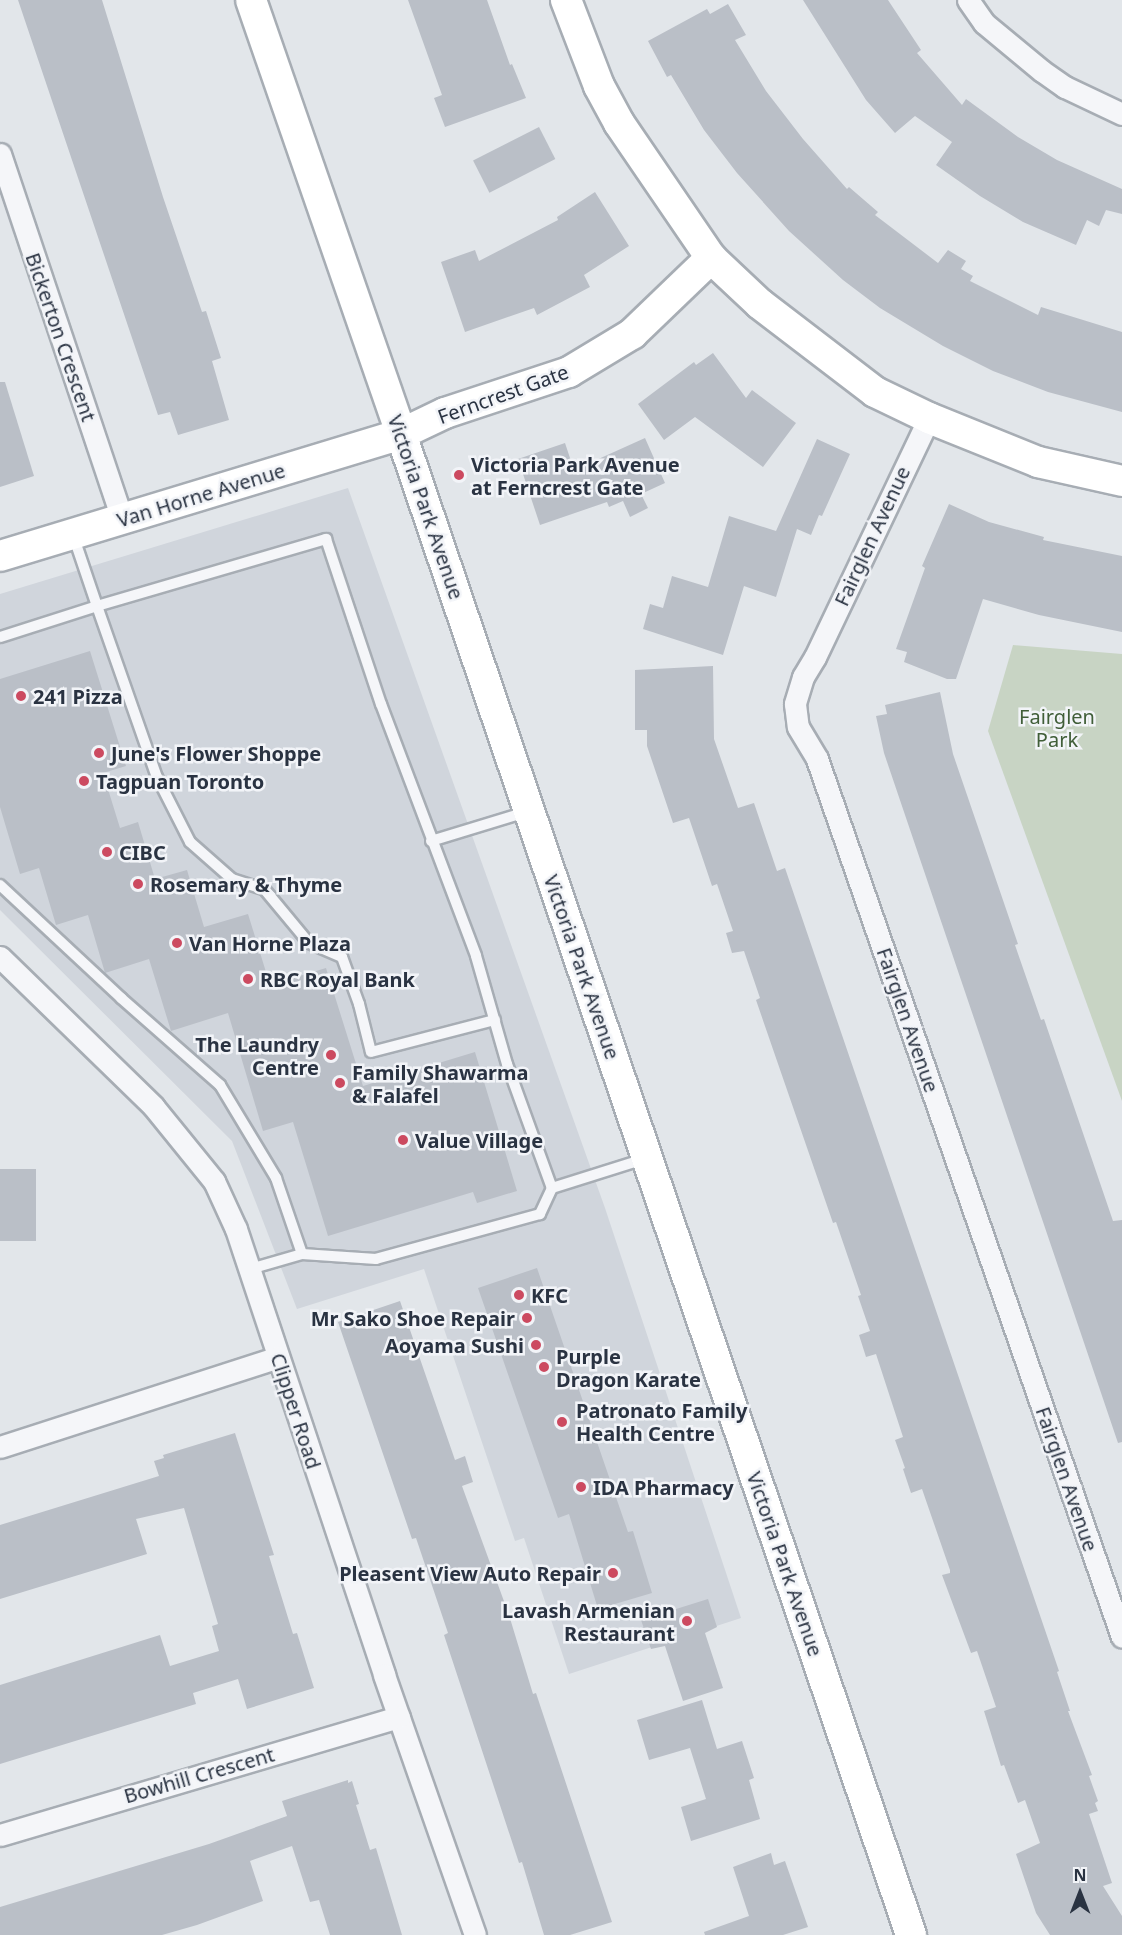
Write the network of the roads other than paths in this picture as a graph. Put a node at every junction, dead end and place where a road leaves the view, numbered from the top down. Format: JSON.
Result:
{"nodes":[{"id":1,"x":251,"y":0,"type":"edge"},
{"id":2,"x":566,"y":0,"type":"edge"},
{"id":3,"x":968,"y":0,"type":"edge"},
{"id":4,"x":1122,"y":114,"type":"edge"},
{"id":5,"x":0,"y":154,"type":"edge"},
{"id":6,"x":711,"y":258,"type":"junction"},
{"id":7,"x":929,"y":418,"type":"junction"},
{"id":8,"x":401,"y":434,"type":"junction"},
{"id":9,"x":1122,"y":481,"type":"edge"},
{"id":10,"x":122,"y":519,"type":"junction"},
{"id":11,"x":73,"y":534,"type":"junction"},
{"id":12,"x":0,"y":556,"type":"edge"},
{"id":13,"x":97,"y":606,"type":"junction"},
{"id":14,"x":0,"y":637,"type":"edge"},
{"id":15,"x":529,"y":811,"type":"junction"},
{"id":16,"x":431,"y":841,"type":"junction"},
{"id":17,"x":0,"y":885,"type":"edge"},
{"id":18,"x":0,"y":957,"type":"edge"},
{"id":19,"x":495,"y":1020,"type":"junction"},
{"id":20,"x":647,"y":1158,"type":"junction"},
{"id":21,"x":552,"y":1188,"type":"junction"},
{"id":22,"x":302,"y":1254,"type":"junction"},
{"id":23,"x":250,"y":1269,"type":"junction"},
{"id":24,"x":278,"y":1357,"type":"junction"},
{"id":25,"x":0,"y":1447,"type":"edge"},
{"id":26,"x":1122,"y":1637,"type":"edge"},
{"id":27,"x":399,"y":1717,"type":"junction"},
{"id":28,"x":0,"y":1835,"type":"edge"},
{"id":29,"x":475,"y":1935,"type":"edge"},
{"id":30,"x":911,"y":1935,"type":"edge"}],
"edges":[{"from":1,"to":8,"type":"main road","name":"Victoria Park Avenue"},
{"from":2,"to":6,"type":"main road"},
{"from":3,"to":4,"type":"street"},
{"from":5,"to":10,"type":"street","name":"Bickerton Crescent"},
{"from":6,"to":7,"type":"main road"},
{"from":6,"to":8,"type":"main road","name":"Ferncrest Gate"},
{"from":7,"to":9,"type":"main road"},
{"from":7,"to":26,"type":"street","name":"Fairglen Avenue"},
{"from":8,"to":10,"type":"main road","name":"Van Horne Avenue"},
{"from":8,"to":15,"type":"main road","name":"Victoria Park Avenue"},
{"from":10,"to":11,"type":"main road","name":"Van Horne Avenue"},
{"from":11,"to":12,"type":"main road","name":"Van Horne Avenue"},
{"from":11,"to":13,"type":"lane"},
{"from":13,"to":14,"type":"lane"},
{"from":13,"to":16,"type":"lane"},
{"from":13,"to":19,"type":"lane"},
{"from":15,"to":16,"type":"lane"},
{"from":15,"to":20,"type":"main road","name":"Victoria Park Avenue"},
{"from":16,"to":19,"type":"lane"},
{"from":17,"to":22,"type":"lane"},
{"from":18,"to":23,"type":"street","name":"Clipper Road"},
{"from":19,"to":21,"type":"lane"},
{"from":20,"to":21,"type":"lane"},
{"from":20,"to":30,"type":"main road","name":"Victoria Park Avenue"},
{"from":21,"to":22,"type":"lane"},
{"from":22,"to":23,"type":"lane"},
{"from":23,"to":24,"type":"street","name":"Clipper Road"},
{"from":24,"to":25,"type":"street"},
{"from":24,"to":27,"type":"street","name":"Clipper Road"},
{"from":27,"to":28,"type":"street","name":"Bowhill Crescent"},
{"from":27,"to":29,"type":"street","name":"Clipper Road"}]}
